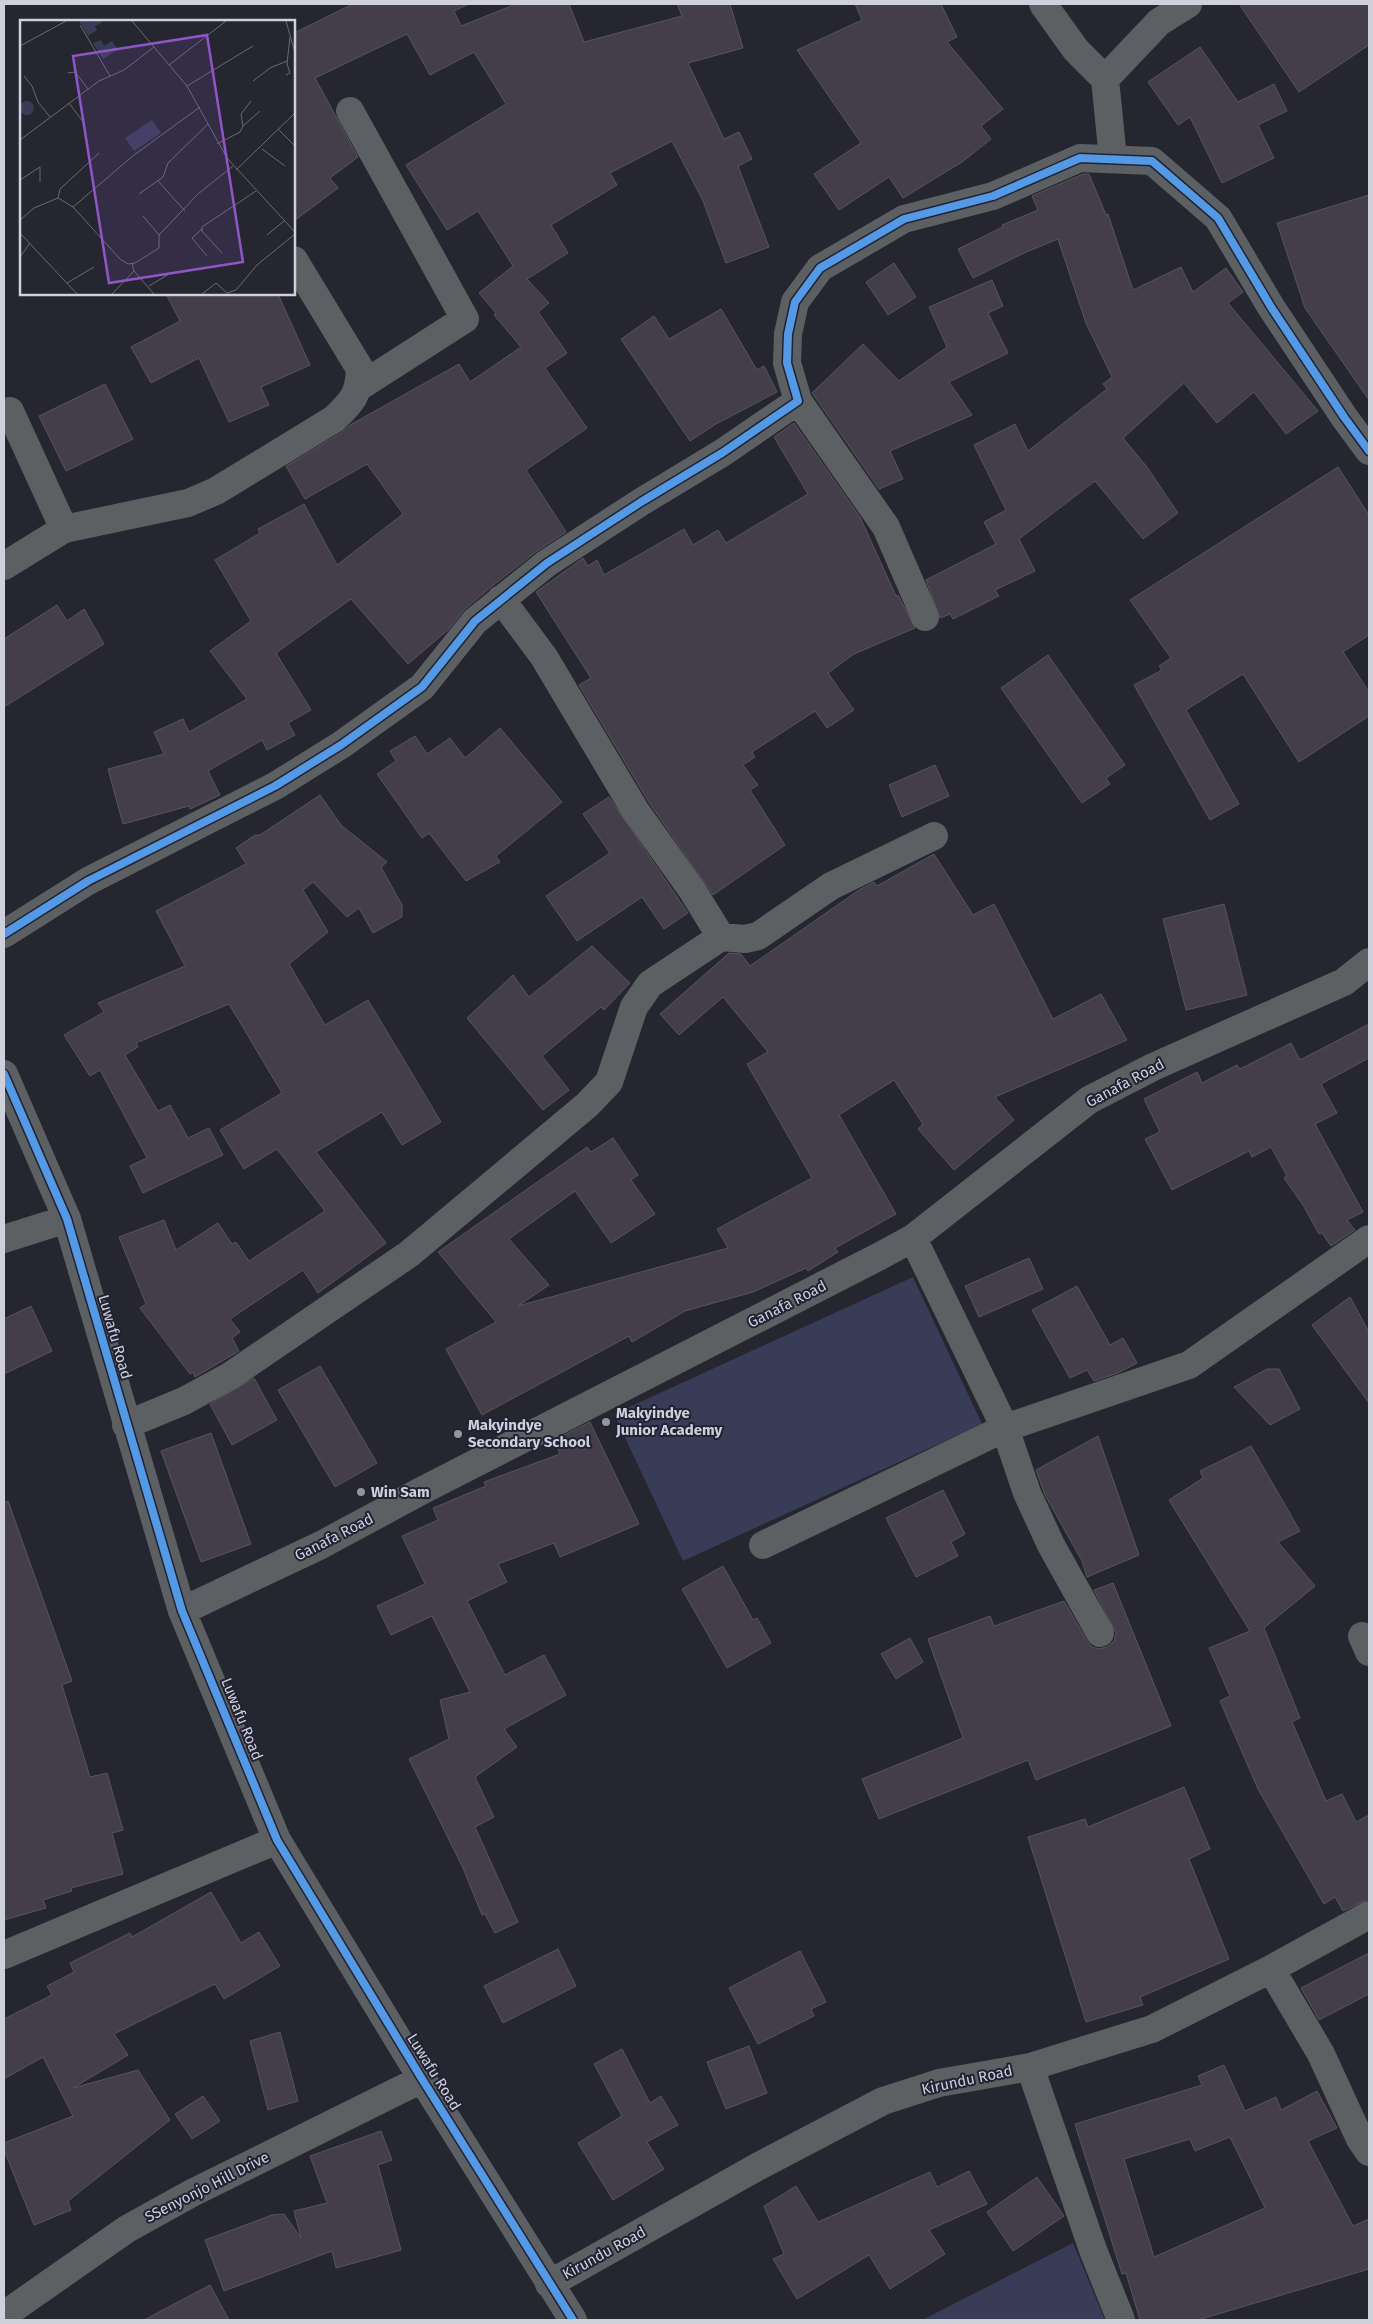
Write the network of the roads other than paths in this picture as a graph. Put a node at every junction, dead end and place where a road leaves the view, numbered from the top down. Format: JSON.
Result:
{"nodes":[{"id":1,"x":1043,"y":4,"type":"edge"},
{"id":2,"x":1188,"y":4,"type":"edge"},
{"id":3,"x":1104,"y":79,"type":"junction"},
{"id":4,"x":350,"y":111,"type":"dead end"},
{"id":5,"x":1113,"y":159,"type":"junction"},
{"id":6,"x":295,"y":262,"type":"edge"},
{"id":7,"x":359,"y":387,"type":"junction"},
{"id":8,"x":798,"y":400,"type":"junction"},
{"id":9,"x":10,"y":411,"type":"dead end"},
{"id":10,"x":1369,"y":451,"type":"edge"},
{"id":11,"x":64,"y":529,"type":"junction"},
{"id":12,"x":4,"y":566,"type":"edge"},
{"id":13,"x":501,"y":600,"type":"junction"},
{"id":14,"x":925,"y":617,"type":"dead end"},
{"id":15,"x":934,"y":836,"type":"dead end"},
{"id":16,"x":4,"y":934,"type":"edge"},
{"id":17,"x":721,"y":937,"type":"junction"},
{"id":18,"x":1369,"y":962,"type":"edge"},
{"id":19,"x":4,"y":1074,"type":"edge"},
{"id":20,"x":67,"y":1219,"type":"junction"},
{"id":21,"x":913,"y":1238,"type":"junction"},
{"id":22,"x":4,"y":1239,"type":"edge"},
{"id":23,"x":1369,"y":1239,"type":"edge"},
{"id":24,"x":126,"y":1425,"type":"junction"},
{"id":25,"x":1005,"y":1428,"type":"junction"},
{"id":26,"x":763,"y":1545,"type":"dead end"},
{"id":27,"x":182,"y":1611,"type":"junction"},
{"id":28,"x":1100,"y":1633,"type":"dead end"},
{"id":29,"x":277,"y":1840,"type":"junction"},
{"id":30,"x":1369,"y":1916,"type":"edge"},
{"id":31,"x":4,"y":1955,"type":"edge"},
{"id":32,"x":1271,"y":1969,"type":"junction"},
{"id":33,"x":1030,"y":2067,"type":"junction"},
{"id":34,"x":422,"y":2079,"type":"junction"},
{"id":35,"x":1369,"y":2152,"type":"edge"},
{"id":36,"x":549,"y":2284,"type":"junction"},
{"id":37,"x":4,"y":2314,"type":"edge"},
{"id":38,"x":573,"y":2320,"type":"edge"},
{"id":39,"x":1121,"y":2320,"type":"edge"}],
"edges":[{"from":1,"to":3,"type":"street"},
{"from":2,"to":3,"type":"street"},
{"from":3,"to":5,"type":"street"},
{"from":4,"to":7,"type":"street"},
{"from":5,"to":8,"type":"street"},
{"from":5,"to":10,"type":"street"},
{"from":6,"to":7,"type":"street"},
{"from":7,"to":11,"type":"street"},
{"from":8,"to":13,"type":"street"},
{"from":8,"to":14,"type":"street"},
{"from":9,"to":11,"type":"street"},
{"from":11,"to":12,"type":"street"},
{"from":13,"to":16,"type":"street"},
{"from":13,"to":17,"type":"street"},
{"from":15,"to":17,"type":"street"},
{"from":17,"to":24,"type":"street"},
{"from":18,"to":21,"type":"street","name":"Ganafa Road"},
{"from":19,"to":20,"type":"street","name":"Luwafu Road"},
{"from":20,"to":22,"type":"street"},
{"from":20,"to":24,"type":"street","name":"Luwafu Road"},
{"from":21,"to":25,"type":"street"},
{"from":21,"to":27,"type":"street","name":"Ganafa Road"},
{"from":23,"to":25,"type":"street"},
{"from":24,"to":27,"type":"street","name":"Luwafu Road"},
{"from":25,"to":26,"type":"street"},
{"from":25,"to":28,"type":"street"},
{"from":27,"to":29,"type":"street","name":"Luwafu Road"},
{"from":29,"to":31,"type":"street"},
{"from":29,"to":34,"type":"street","name":"Luwafu Road"},
{"from":30,"to":32,"type":"street","name":"Kirundu Road"},
{"from":32,"to":33,"type":"street","name":"Kirundu Road"},
{"from":32,"to":35,"type":"street"},
{"from":33,"to":36,"type":"street","name":"Kirundu Road"},
{"from":33,"to":39,"type":"street"},
{"from":34,"to":36,"type":"street","name":"Luwafu Road"},
{"from":34,"to":37,"type":"street","name":"SSenyonjo Hill Drive"},
{"from":36,"to":38,"type":"street","name":"Luwafu Road"}]}
